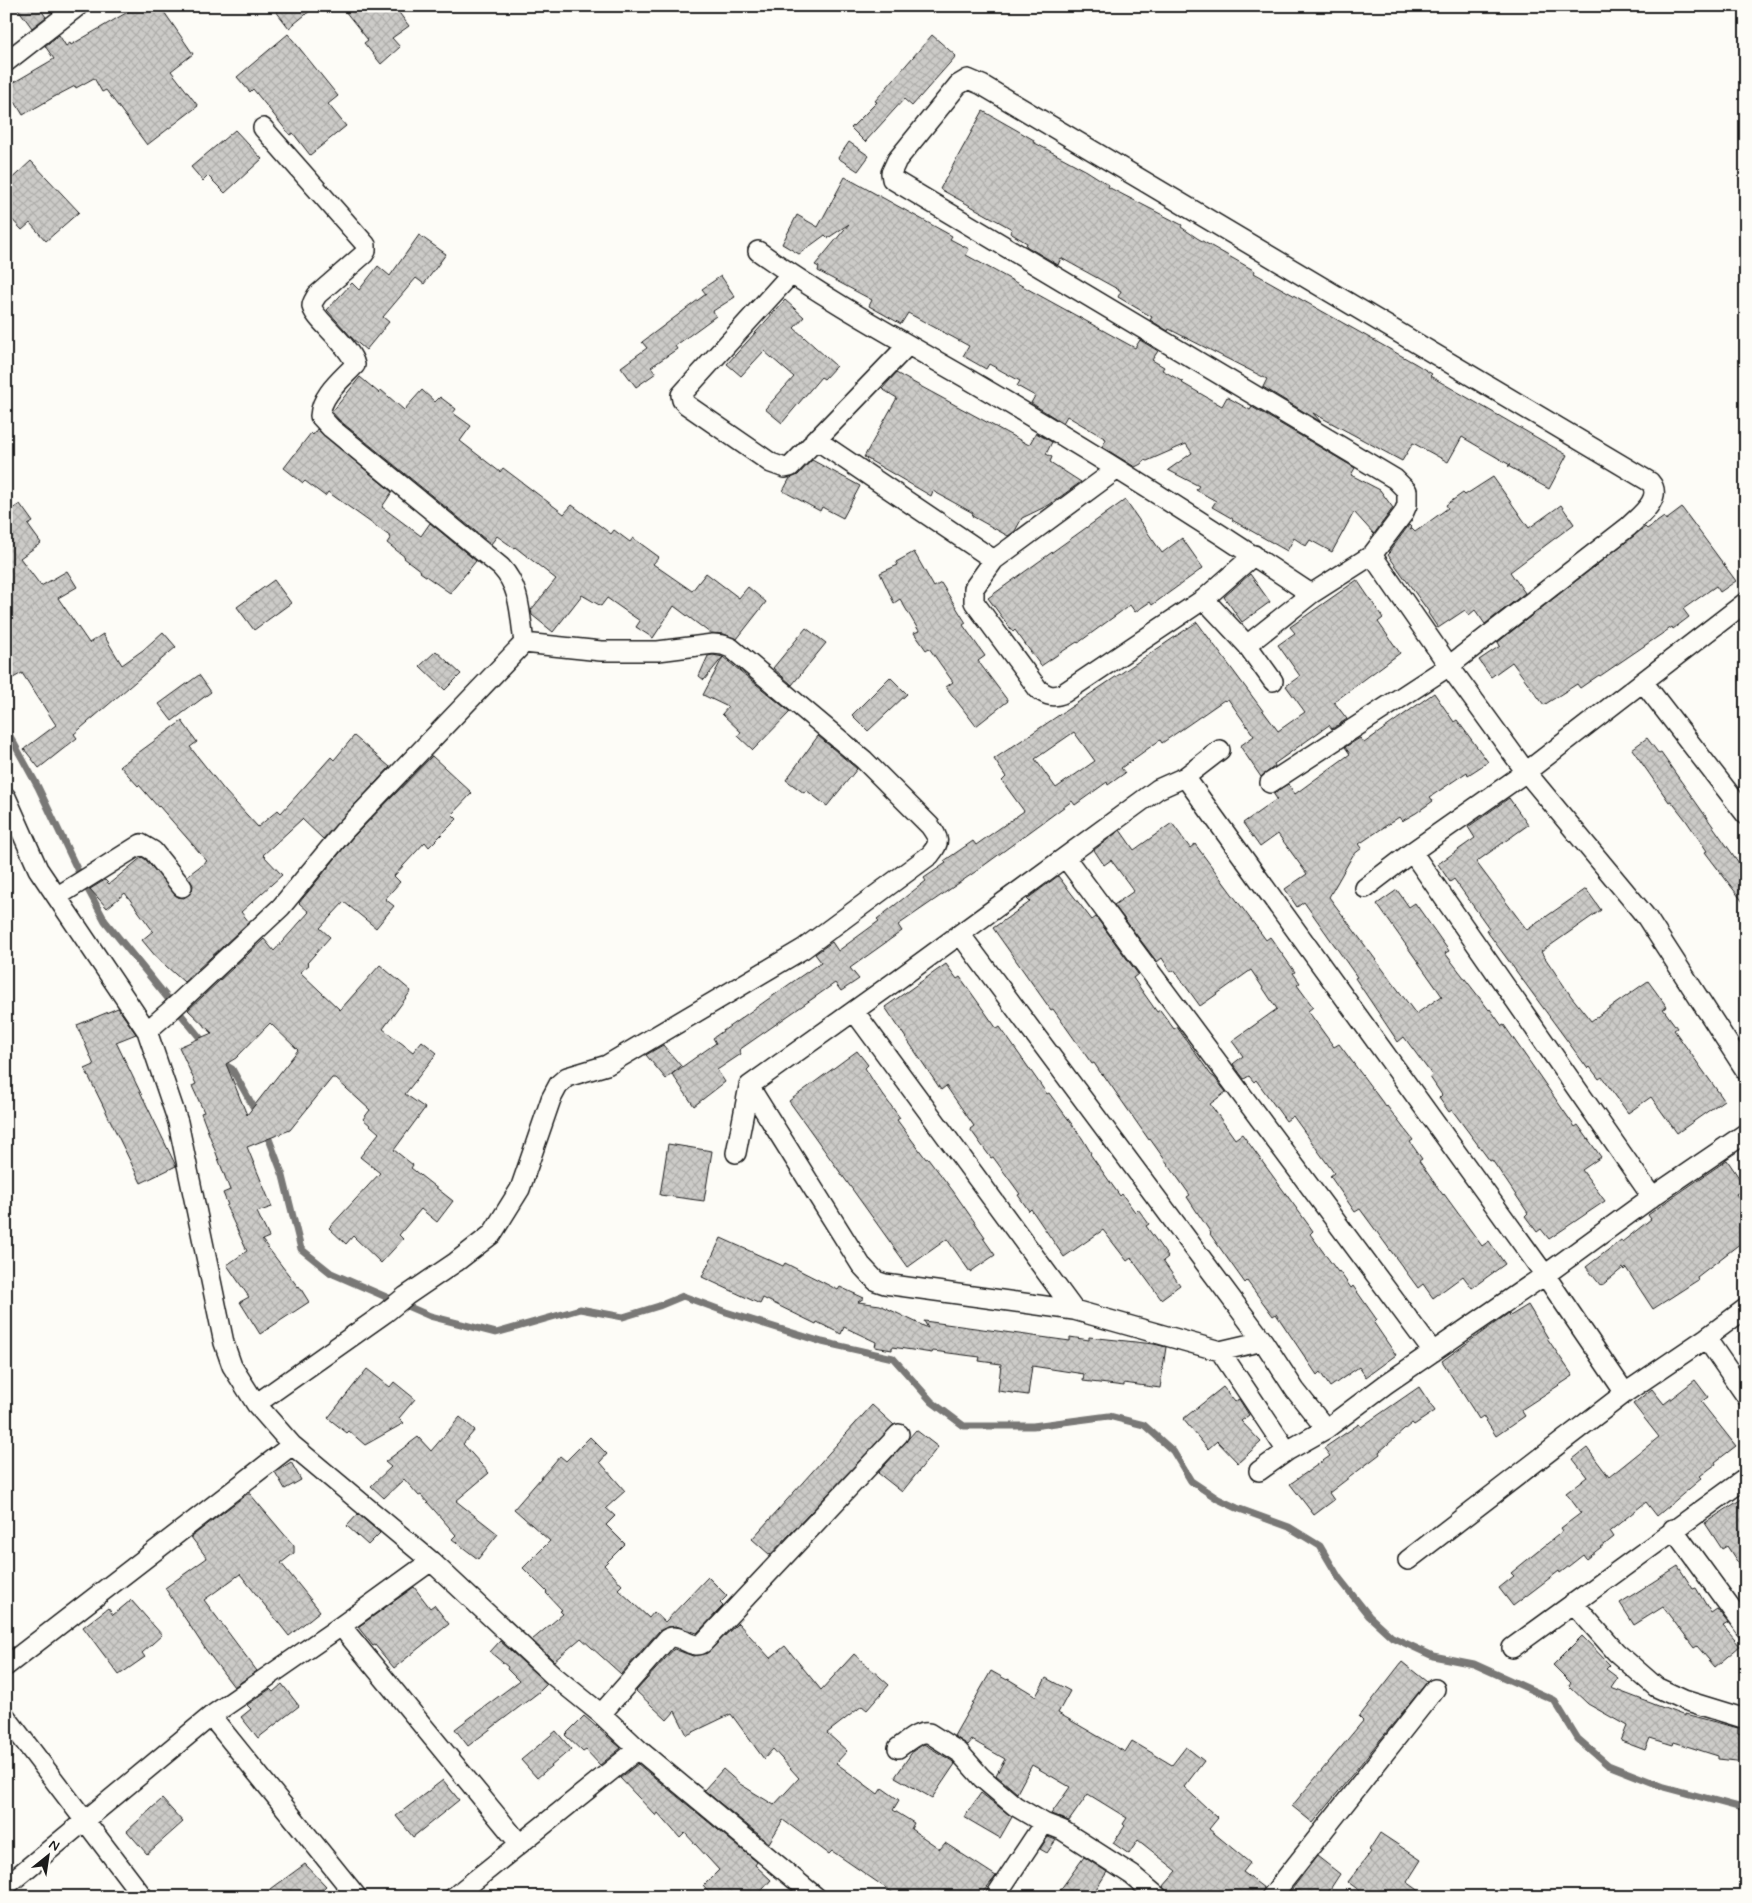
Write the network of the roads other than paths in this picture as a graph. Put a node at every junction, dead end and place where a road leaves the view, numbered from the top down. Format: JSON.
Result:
{"nodes":[{"id":1,"x":78,"y":6,"type":"edge"},
{"id":2,"x":6,"y":62,"type":"edge"},
{"id":3,"x":263,"y":128,"type":"dead end"},
{"id":4,"x":758,"y":251,"type":"dead end"},
{"id":5,"x":791,"y":274,"type":"junction"},
{"id":6,"x":908,"y":345,"type":"junction"},
{"id":7,"x":815,"y":439,"type":"junction"},
{"id":8,"x":1116,"y":470,"type":"junction"},
{"id":9,"x":1372,"y":555,"type":"junction"},
{"id":10,"x":1254,"y":556,"type":"junction"},
{"id":11,"x":994,"y":560,"type":"junction"},
{"id":12,"x":1311,"y":594,"type":"junction"},
{"id":13,"x":1204,"y":599,"type":"junction"},
{"id":14,"x":1746,"y":602,"type":"edge"},
{"id":15,"x":524,"y":643,"type":"junction"},
{"id":16,"x":1247,"y":645,"type":"junction"},
{"id":17,"x":1448,"y":666,"type":"junction"},
{"id":18,"x":1273,"y":681,"type":"dead end"},
{"id":19,"x":1643,"y":682,"type":"junction"},
{"id":20,"x":1220,"y":750,"type":"dead end"},
{"id":21,"x":1526,"y":772,"type":"junction"},
{"id":22,"x":1186,"y":777,"type":"junction"},
{"id":23,"x":1270,"y":783,"type":"dead end"},
{"id":24,"x":6,"y":797,"type":"edge"},
{"id":25,"x":1746,"y":815,"type":"edge"},
{"id":26,"x":1412,"y":852,"type":"junction"},
{"id":27,"x":1065,"y":857,"type":"junction"},
{"id":28,"x":182,"y":888,"type":"dead end"},
{"id":29,"x":1365,"y":888,"type":"dead end"},
{"id":30,"x":58,"y":896,"type":"junction"},
{"id":31,"x":960,"y":934,"type":"junction"},
{"id":32,"x":854,"y":1011,"type":"junction"},
{"id":33,"x":147,"y":1031,"type":"junction"},
{"id":34,"x":1746,"y":1071,"type":"edge"},
{"id":35,"x":749,"y":1086,"type":"junction"},
{"id":36,"x":1746,"y":1134,"type":"edge"},
{"id":37,"x":736,"y":1153,"type":"dead end"},
{"id":38,"x":1652,"y":1197,"type":"junction"},
{"id":39,"x":1545,"y":1275,"type":"junction"},
{"id":40,"x":1746,"y":1308,"type":"edge"},
{"id":41,"x":1074,"y":1310,"type":"junction"},
{"id":42,"x":1706,"y":1338,"type":"junction"},
{"id":43,"x":1263,"y":1341,"type":"junction"},
{"id":44,"x":1220,"y":1351,"type":"junction"},
{"id":45,"x":1433,"y":1352,"type":"junction"},
{"id":46,"x":1625,"y":1393,"type":"junction"},
{"id":47,"x":1746,"y":1396,"type":"edge"},
{"id":48,"x":256,"y":1404,"type":"junction"},
{"id":49,"x":1326,"y":1429,"type":"junction"},
{"id":50,"x":899,"y":1434,"type":"dead end"},
{"id":51,"x":292,"y":1445,"type":"junction"},
{"id":52,"x":1287,"y":1451,"type":"junction"},
{"id":53,"x":1259,"y":1471,"type":"dead end"},
{"id":54,"x":1746,"y":1478,"type":"edge"},
{"id":55,"x":1673,"y":1530,"type":"junction"},
{"id":56,"x":1408,"y":1560,"type":"dead end"},
{"id":57,"x":431,"y":1561,"type":"junction"},
{"id":58,"x":1573,"y":1603,"type":"junction"},
{"id":59,"x":341,"y":1626,"type":"junction"},
{"id":60,"x":1746,"y":1629,"type":"edge"},
{"id":61,"x":1512,"y":1648,"type":"dead end"},
{"id":62,"x":6,"y":1666,"type":"edge"},
{"id":63,"x":1435,"y":1688,"type":"dead end"},
{"id":64,"x":600,"y":1714,"type":"junction"},
{"id":65,"x":211,"y":1716,"type":"junction"},
{"id":66,"x":6,"y":1718,"type":"edge"},
{"id":67,"x":1746,"y":1719,"type":"edge"},
{"id":68,"x":898,"y":1748,"type":"dead end"},
{"id":69,"x":638,"y":1749,"type":"junction"},
{"id":70,"x":85,"y":1822,"type":"junction"},
{"id":71,"x":1044,"y":1823,"type":"junction"},
{"id":72,"x":520,"y":1843,"type":"junction"},
{"id":73,"x":6,"y":1886,"type":"edge"},
{"id":74,"x":143,"y":1897,"type":"edge"},
{"id":75,"x":357,"y":1897,"type":"edge"},
{"id":76,"x":454,"y":1897,"type":"edge"},
{"id":77,"x":816,"y":1897,"type":"edge"},
{"id":78,"x":995,"y":1897,"type":"edge"},
{"id":79,"x":1158,"y":1897,"type":"edge"},
{"id":80,"x":1271,"y":1897,"type":"edge"}],
"edges":[{"from":1,"to":2,"type":"street"},
{"from":3,"to":15,"type":"street"},
{"from":4,"to":5,"type":"street"},
{"from":5,"to":6,"type":"street"},
{"from":5,"to":7,"type":"street"},
{"from":6,"to":7,"type":"street"},
{"from":6,"to":8,"type":"street"},
{"from":7,"to":11,"type":"street"},
{"from":8,"to":10,"type":"street"},
{"from":8,"to":11,"type":"street"},
{"from":9,"to":12,"type":"street"},
{"from":9,"to":17,"type":"street"},
{"from":9,"to":17,"type":"street"},
{"from":10,"to":12,"type":"street"},
{"from":10,"to":13,"type":"street"},
{"from":11,"to":13,"type":"street"},
{"from":12,"to":16,"type":"street"},
{"from":13,"to":16,"type":"street"},
{"from":14,"to":19,"type":"street"},
{"from":15,"to":33,"type":"street"},
{"from":15,"to":48,"type":"street"},
{"from":16,"to":18,"type":"street"},
{"from":17,"to":21,"type":"street"},
{"from":17,"to":23,"type":"street"},
{"from":19,"to":21,"type":"street"},
{"from":19,"to":25,"type":"street"},
{"from":20,"to":22,"type":"street"},
{"from":21,"to":26,"type":"street"},
{"from":21,"to":34,"type":"street"},
{"from":22,"to":27,"type":"street"},
{"from":22,"to":39,"type":"street"},
{"from":24,"to":30,"type":"street"},
{"from":26,"to":29,"type":"street"},
{"from":26,"to":38,"type":"street"},
{"from":27,"to":31,"type":"street"},
{"from":27,"to":45,"type":"street"},
{"from":28,"to":30,"type":"street"},
{"from":30,"to":33,"type":"street"},
{"from":31,"to":32,"type":"street"},
{"from":31,"to":43,"type":"street"},
{"from":32,"to":35,"type":"street"},
{"from":32,"to":41,"type":"street"},
{"from":33,"to":48,"type":"street"},
{"from":35,"to":37,"type":"street"},
{"from":35,"to":41,"type":"street"},
{"from":36,"to":38,"type":"street"},
{"from":38,"to":39,"type":"street"},
{"from":39,"to":45,"type":"street"},
{"from":39,"to":46,"type":"street"},
{"from":40,"to":42,"type":"street"},
{"from":41,"to":44,"type":"street"},
{"from":42,"to":46,"type":"street"},
{"from":42,"to":47,"type":"street"},
{"from":43,"to":44,"type":"street"},
{"from":43,"to":49,"type":"street"},
{"from":44,"to":52,"type":"street"},
{"from":45,"to":49,"type":"street"},
{"from":46,"to":56,"type":"street"},
{"from":48,"to":51,"type":"street"},
{"from":49,"to":52,"type":"street"},
{"from":50,"to":64,"type":"street"},
{"from":51,"to":57,"type":"street"},
{"from":51,"to":62,"type":"street"},
{"from":52,"to":53,"type":"street"},
{"from":54,"to":55,"type":"street"},
{"from":55,"to":58,"type":"street"},
{"from":55,"to":60,"type":"street"},
{"from":57,"to":59,"type":"street"},
{"from":57,"to":64,"type":"street"},
{"from":58,"to":61,"type":"street"},
{"from":58,"to":67,"type":"street"},
{"from":59,"to":65,"type":"street"},
{"from":59,"to":72,"type":"street"},
{"from":63,"to":80,"type":"street"},
{"from":64,"to":69,"type":"street"},
{"from":65,"to":70,"type":"street"},
{"from":65,"to":75,"type":"street"},
{"from":66,"to":70,"type":"street"},
{"from":68,"to":71,"type":"street"},
{"from":69,"to":72,"type":"street"},
{"from":69,"to":77,"type":"street"},
{"from":70,"to":73,"type":"street"},
{"from":70,"to":74,"type":"street"},
{"from":71,"to":78,"type":"street"},
{"from":71,"to":79,"type":"street"},
{"from":72,"to":76,"type":"street"}]}
